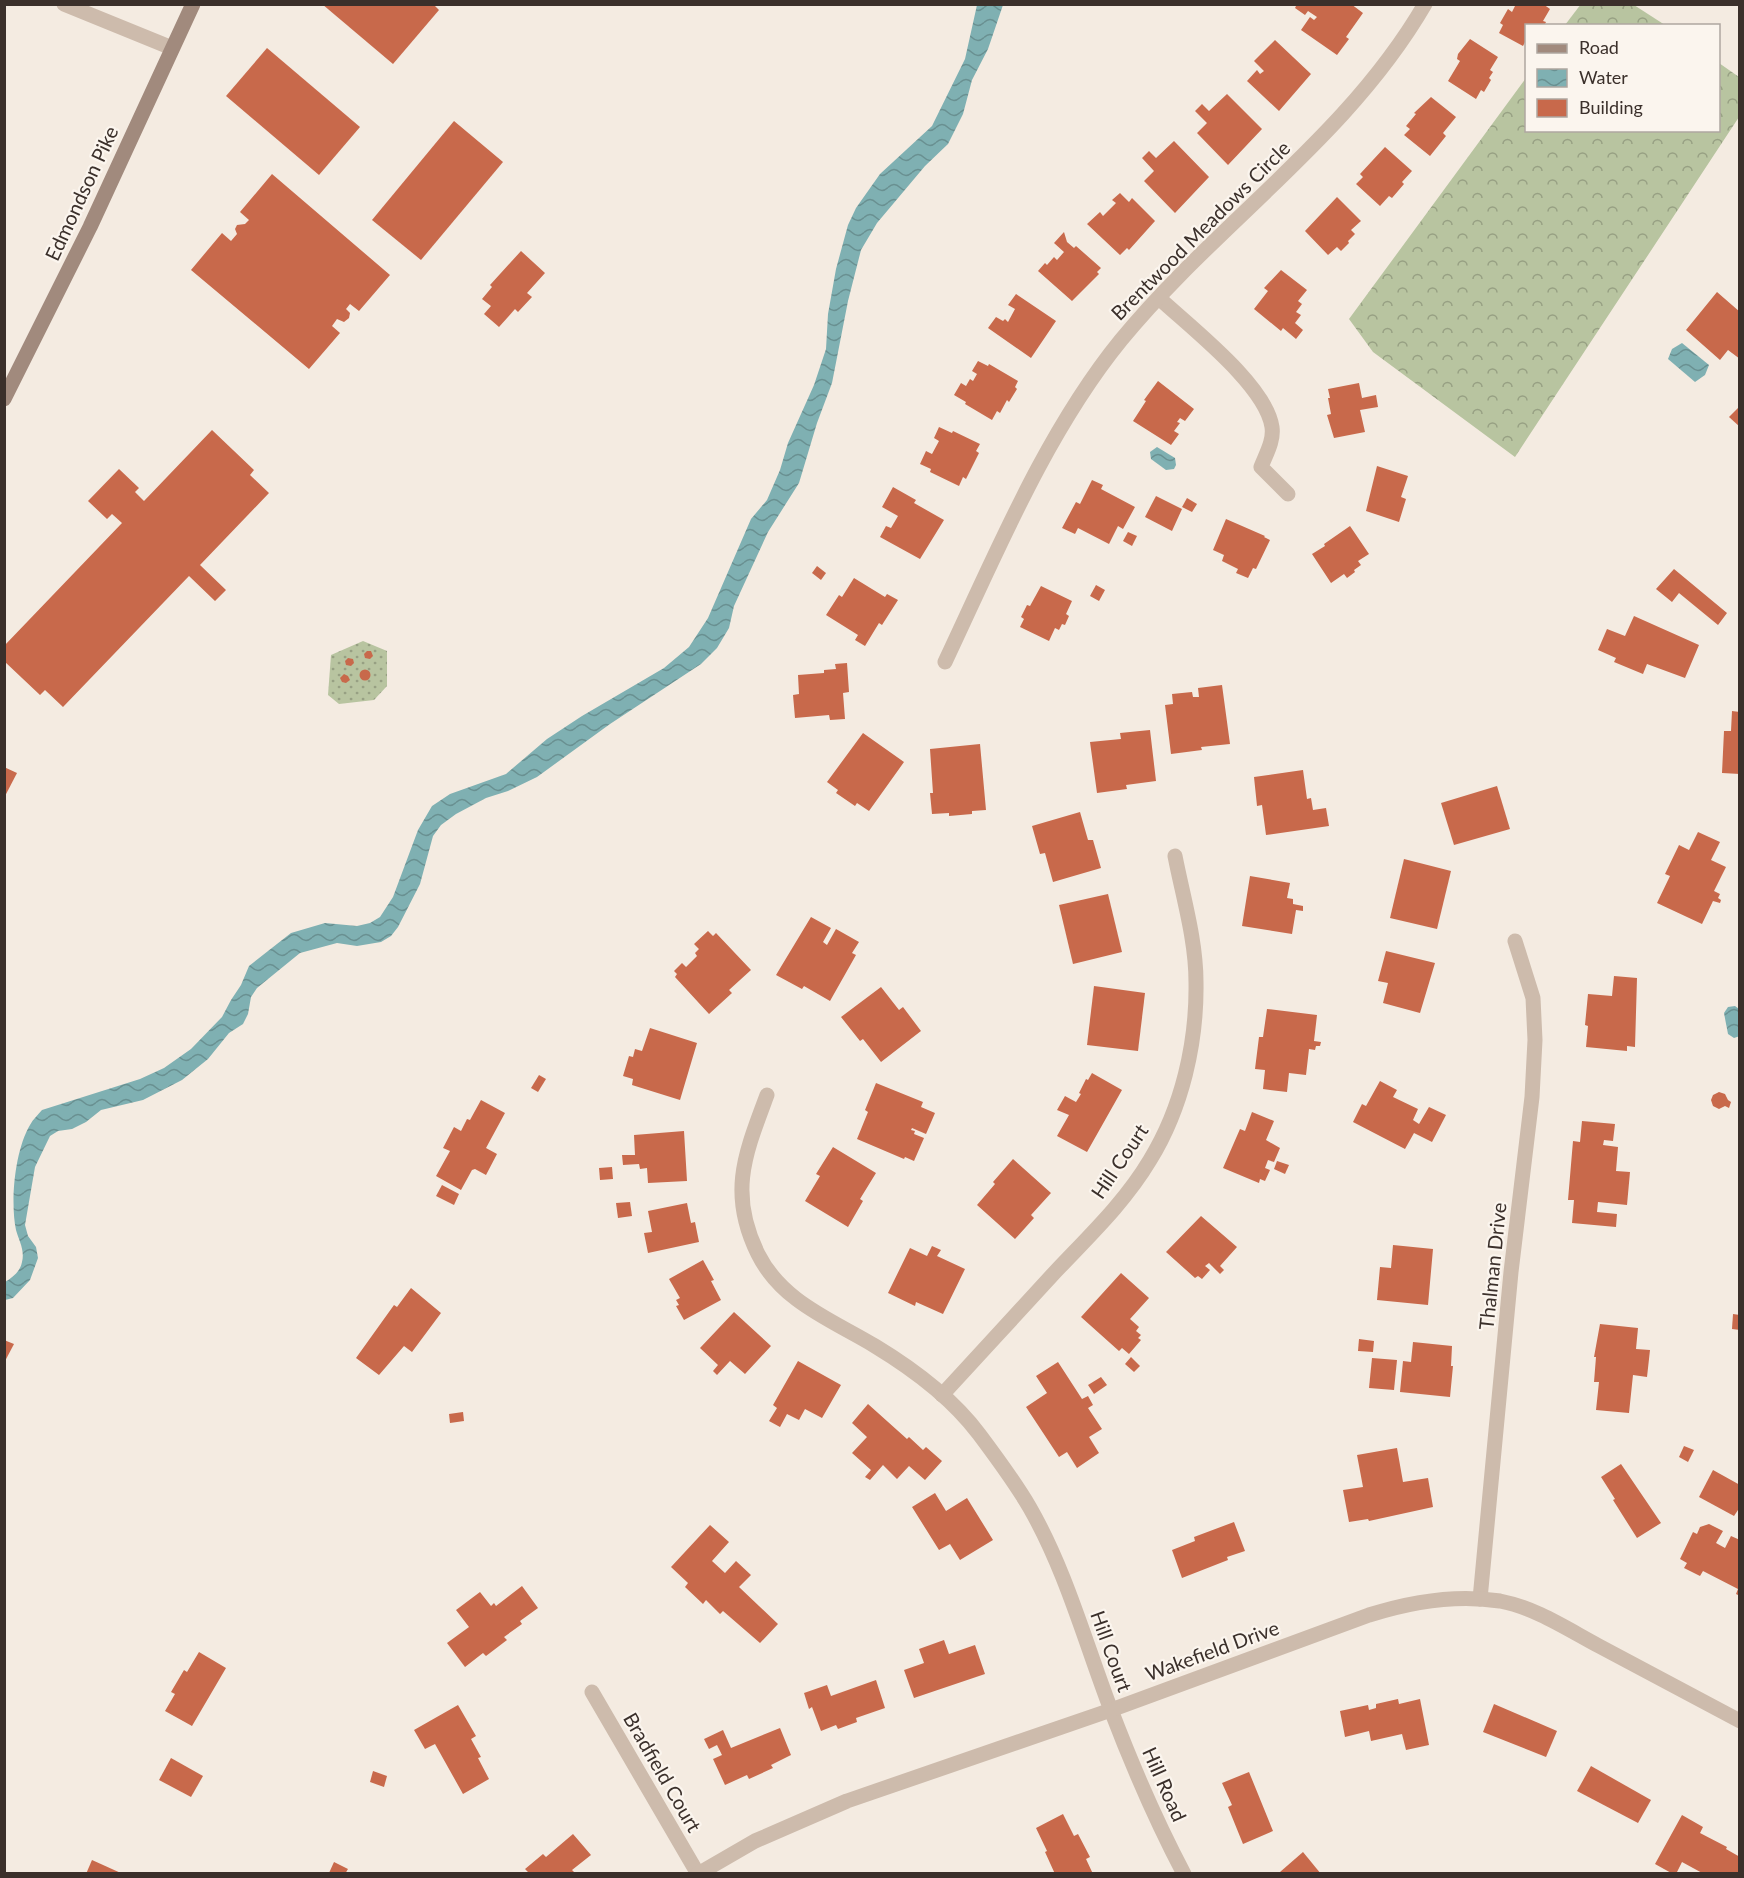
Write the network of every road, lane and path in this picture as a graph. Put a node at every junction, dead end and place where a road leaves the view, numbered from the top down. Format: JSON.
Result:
{"nodes":[{"id":1,"x":64,"y":4,"type":"edge"},
{"id":2,"x":86,"y":4,"type":"edge"},
{"id":3,"x":193,"y":4,"type":"edge"},
{"id":4,"x":1425,"y":4,"type":"edge"},
{"id":5,"x":98,"y":17,"type":"junction"},
{"id":6,"x":172,"y":48,"type":"junction"},
{"id":7,"x":1158,"y":298,"type":"junction"},
{"id":8,"x":4,"y":399,"type":"edge"},
{"id":9,"x":1288,"y":494,"type":"dead end"},
{"id":10,"x":945,"y":662,"type":"dead end"},
{"id":11,"x":1175,"y":856,"type":"dead end"},
{"id":12,"x":1515,"y":941,"type":"dead end"},
{"id":13,"x":767,"y":1095,"type":"dead end"},
{"id":14,"x":942,"y":1395,"type":"junction"},
{"id":15,"x":1480,"y":1599,"type":"junction"},
{"id":16,"x":592,"y":1692,"type":"dead end"},
{"id":17,"x":1111,"y":1710,"type":"junction"},
{"id":18,"x":1740,"y":1721,"type":"edge"},
{"id":19,"x":698,"y":1874,"type":"edge"},
{"id":20,"x":1184,"y":1874,"type":"edge"}],
"edges":[{"from":1,"to":5,"type":"street"},
{"from":2,"to":5,"type":"street"},
{"from":3,"to":6,"type":"main road","name":"Edmondson Pike"},
{"from":4,"to":7,"type":"street","name":"Brentwood Meadows Circle"},
{"from":5,"to":6,"type":"street"},
{"from":6,"to":8,"type":"main road","name":"Edmondson Pike"},
{"from":7,"to":9,"type":"street"},
{"from":7,"to":10,"type":"street","name":"Brentwood Meadows Circle"},
{"from":11,"to":14,"type":"street","name":"Hill Court"},
{"from":12,"to":15,"type":"street","name":"Thalman Drive"},
{"from":13,"to":14,"type":"street","name":"Hill Court"},
{"from":14,"to":17,"type":"street","name":"Hill Court"},
{"from":15,"to":17,"type":"street","name":"Wakefield Drive"},
{"from":15,"to":18,"type":"street","name":"Wakefield Drive"},
{"from":16,"to":19,"type":"street","name":"Bradfield Court"},
{"from":17,"to":19,"type":"street","name":"Wakefield Drive"},
{"from":17,"to":20,"type":"street","name":"Hill Road"}]}
